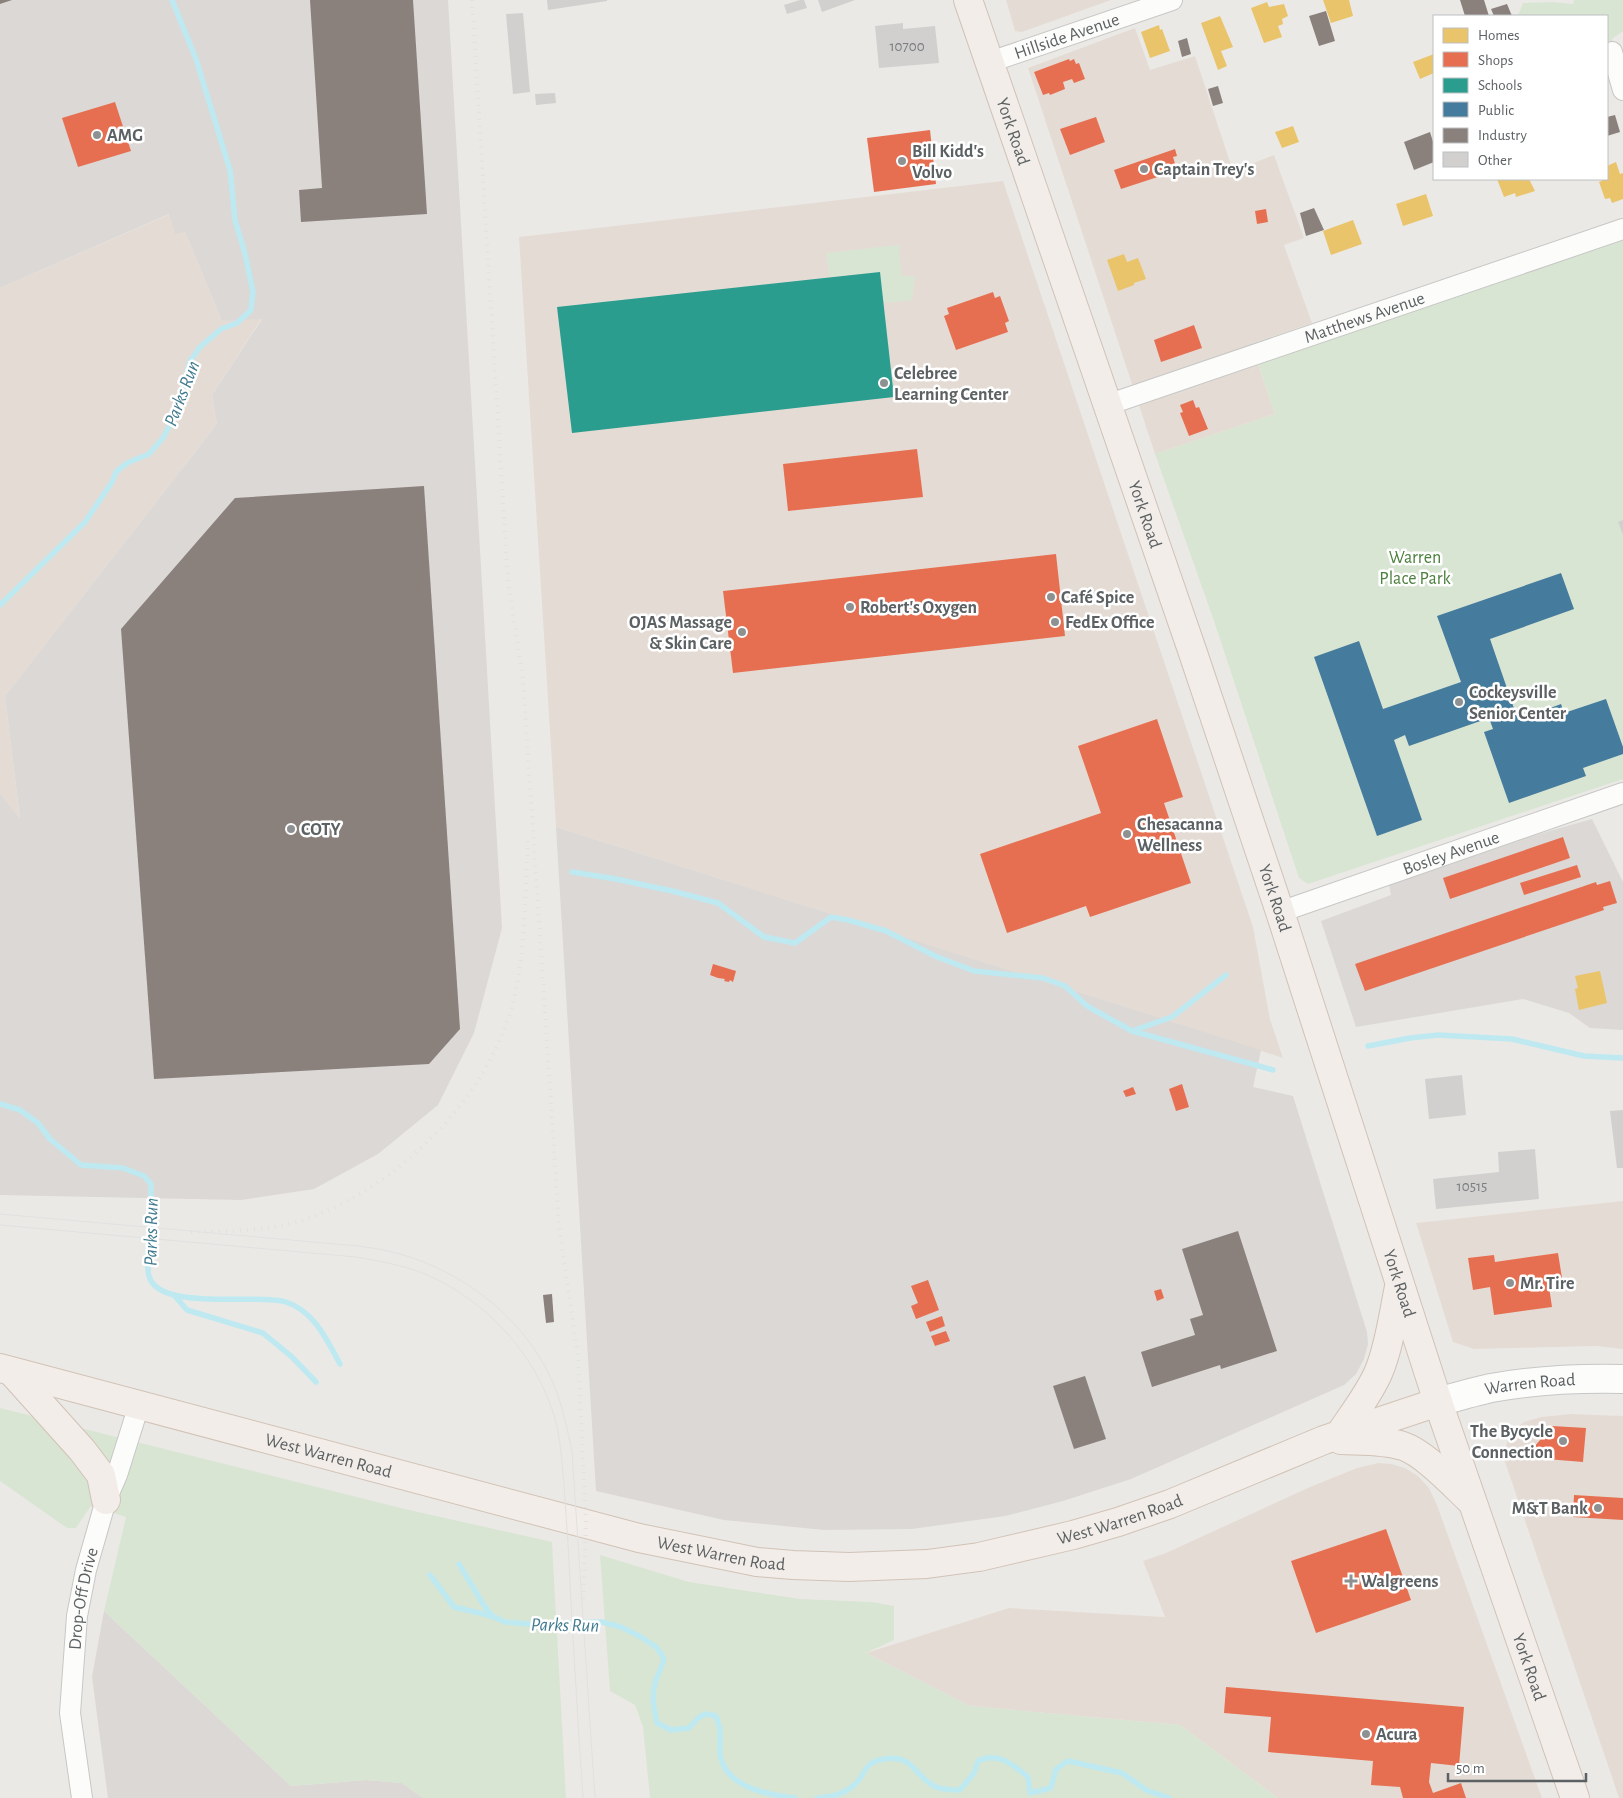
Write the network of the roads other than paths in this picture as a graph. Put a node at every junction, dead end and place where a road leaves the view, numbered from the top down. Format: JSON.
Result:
{"nodes":[{"id":1,"x":968,"y":0,"type":"edge"},
{"id":2,"x":1172,"y":0,"type":"edge"},
{"id":3,"x":1612,"y":52,"type":"dead end"},
{"id":4,"x":990,"y":62,"type":"junction"},
{"id":5,"x":1623,"y":90,"type":"edge"},
{"id":6,"x":1623,"y":229,"type":"edge"},
{"id":7,"x":1107,"y":405,"type":"junction"},
{"id":8,"x":1623,"y":793,"type":"edge"},
{"id":9,"x":1280,"y":912,"type":"junction"},
{"id":10,"x":1400,"y":1284,"type":"junction"},
{"id":11,"x":6,"y":1370,"type":"edge"},
{"id":12,"x":1623,"y":1379,"type":"edge"},
{"id":13,"x":1438,"y":1402,"type":"junction"},
{"id":14,"x":139,"y":1405,"type":"junction"},
{"id":15,"x":1332,"y":1437,"type":"junction"},
{"id":16,"x":106,"y":1500,"type":"junction"},
{"id":17,"x":1472,"y":1501,"type":"junction"},
{"id":18,"x":82,"y":1798,"type":"edge"},
{"id":19,"x":1575,"y":1798,"type":"edge"}],
"edges":[{"from":1,"to":4,"type":"main road","name":"York Road"},
{"from":2,"to":4,"type":"street","name":"Hillside Avenue"},
{"from":3,"to":5,"type":"street"},
{"from":4,"to":7,"type":"main road","name":"York Road"},
{"from":6,"to":7,"type":"street","name":"Matthews Avenue"},
{"from":7,"to":9,"type":"main road","name":"York Road"},
{"from":8,"to":9,"type":"street","name":"Bosley Avenue"},
{"from":9,"to":10,"type":"main road","name":"York Road"},
{"from":10,"to":13,"type":"main road","name":"York Road"},
{"from":10,"to":15,"type":"main road"},
{"from":11,"to":14,"type":"main road","name":"West Warren Road"},
{"from":11,"to":16,"type":"main road"},
{"from":12,"to":13,"type":"street","name":"Warren Road"},
{"from":13,"to":15,"type":"main road","name":"West Warren Road"},
{"from":13,"to":17,"type":"main road","name":"York Road"},
{"from":14,"to":15,"type":"main road","name":"West Warren Road"},
{"from":14,"to":16,"type":"street","name":"Drop-Off Drive"},
{"from":15,"to":17,"type":"main road"},
{"from":16,"to":18,"type":"street","name":"Drop-Off Drive"},
{"from":17,"to":19,"type":"main road","name":"York Road"}]}
